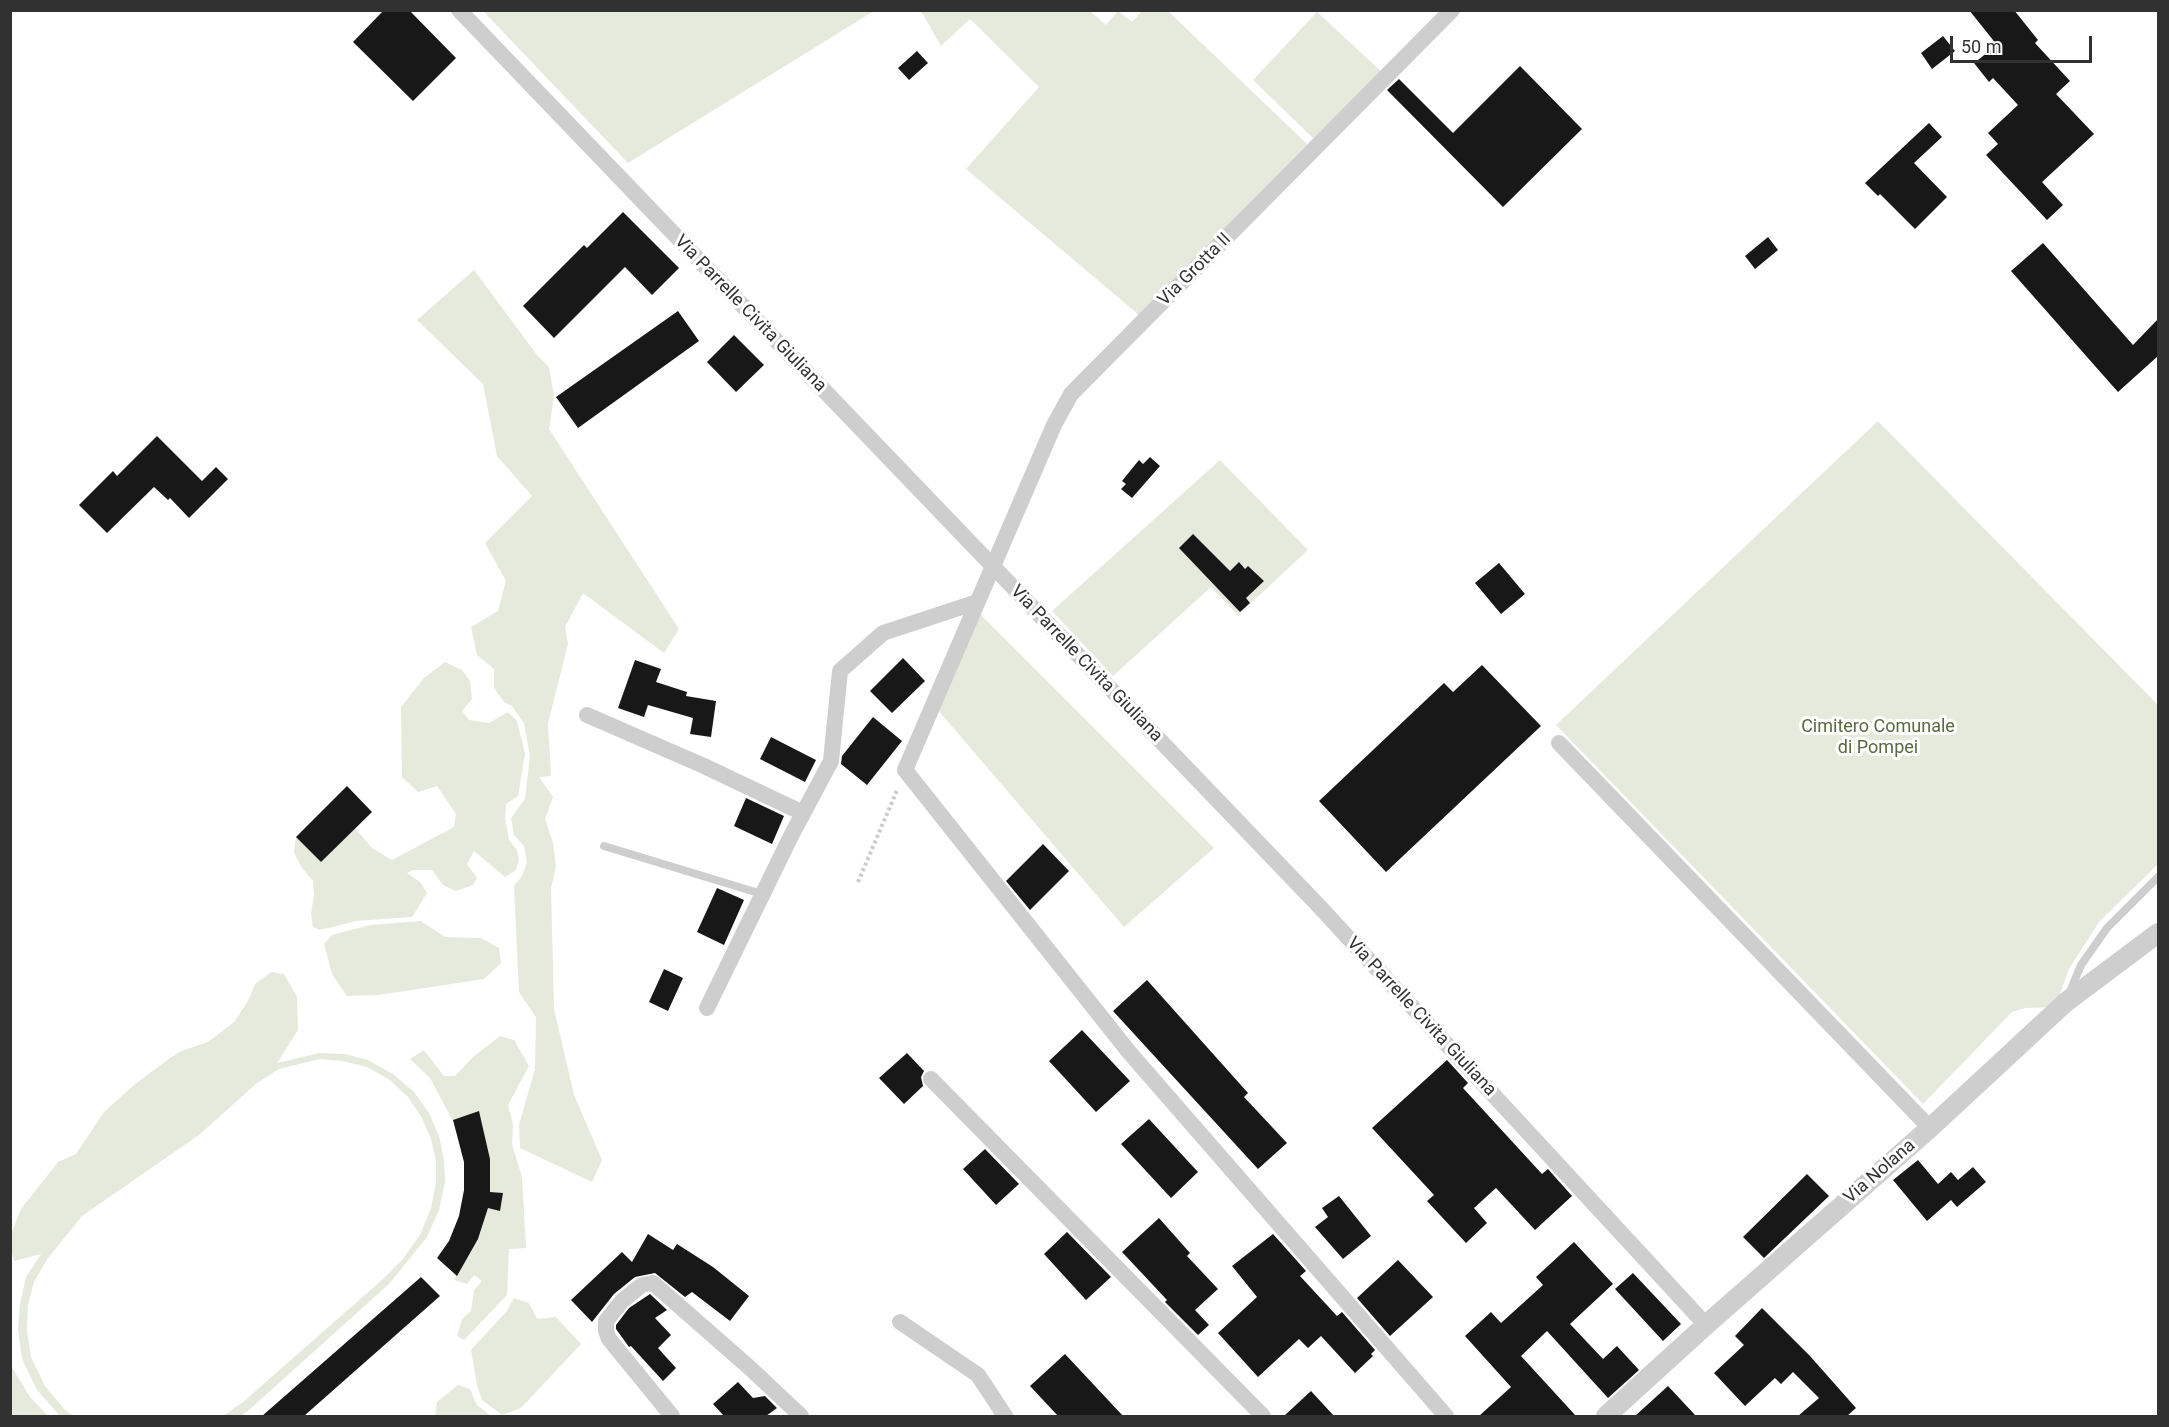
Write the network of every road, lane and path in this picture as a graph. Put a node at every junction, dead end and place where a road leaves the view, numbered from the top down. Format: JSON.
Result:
{"nodes":[{"id":1,"x":459,"y":10,"type":"edge"},
{"id":2,"x":1452,"y":10,"type":"edge"},
{"id":3,"x":992,"y":566,"type":"junction"},
{"id":4,"x":977,"y":602,"type":"junction"},
{"id":5,"x":587,"y":715,"type":"dead end"},
{"id":6,"x":1559,"y":743,"type":"dead end"},
{"id":7,"x":905,"y":770,"type":"junction"},
{"id":8,"x":803,"y":813,"type":"junction"},
{"id":9,"x":604,"y":846,"type":"dead end"},
{"id":10,"x":2158,"y":877,"type":"edge"},
{"id":11,"x":858,"y":882,"type":"dead end"},
{"id":12,"x":762,"y":894,"type":"junction"},
{"id":13,"x":2158,"y":933,"type":"edge"},
{"id":14,"x":2066,"y":1002,"type":"junction"},
{"id":15,"x":707,"y":1008,"type":"dead end"},
{"id":16,"x":931,"y":1079,"type":"dead end"},
{"id":17,"x":1930,"y":1128,"type":"junction"},
{"id":18,"x":900,"y":1322,"type":"dead end"},
{"id":19,"x":1706,"y":1325,"type":"junction"},
{"id":20,"x":672,"y":1416,"type":"edge"},
{"id":21,"x":801,"y":1416,"type":"edge"},
{"id":22,"x":1005,"y":1416,"type":"edge"},
{"id":23,"x":1263,"y":1416,"type":"edge"},
{"id":24,"x":1446,"y":1416,"type":"edge"},
{"id":25,"x":1606,"y":1416,"type":"edge"}],
"edges":[{"from":1,"to":3,"type":"street","name":"Via Parrelle Civita Giuliana"},
{"from":2,"to":3,"type":"street","name":"Via Grotta II"},
{"from":3,"to":4,"type":"street","name":"Via Grotta II"},
{"from":3,"to":19,"type":"street","name":"Via Parrelle Civita Giuliana"},
{"from":4,"to":7,"type":"street","name":"Via Grotta II"},
{"from":4,"to":8,"type":"street"},
{"from":5,"to":8,"type":"street"},
{"from":6,"to":17,"type":"street"},
{"from":7,"to":11,"type":"path"},
{"from":7,"to":24,"type":"street"},
{"from":8,"to":12,"type":"street"},
{"from":9,"to":12,"type":"lane"},
{"from":10,"to":14,"type":"lane"},
{"from":12,"to":15,"type":"street"},
{"from":13,"to":14,"type":"street","name":"Via Nolana"},
{"from":14,"to":17,"type":"street","name":"Via Nolana"},
{"from":16,"to":23,"type":"street"},
{"from":17,"to":19,"type":"street","name":"Via Nolana"},
{"from":18,"to":22,"type":"street"},
{"from":19,"to":25,"type":"street","name":"Via Nolana"},
{"from":20,"to":21,"type":"street"}]}
